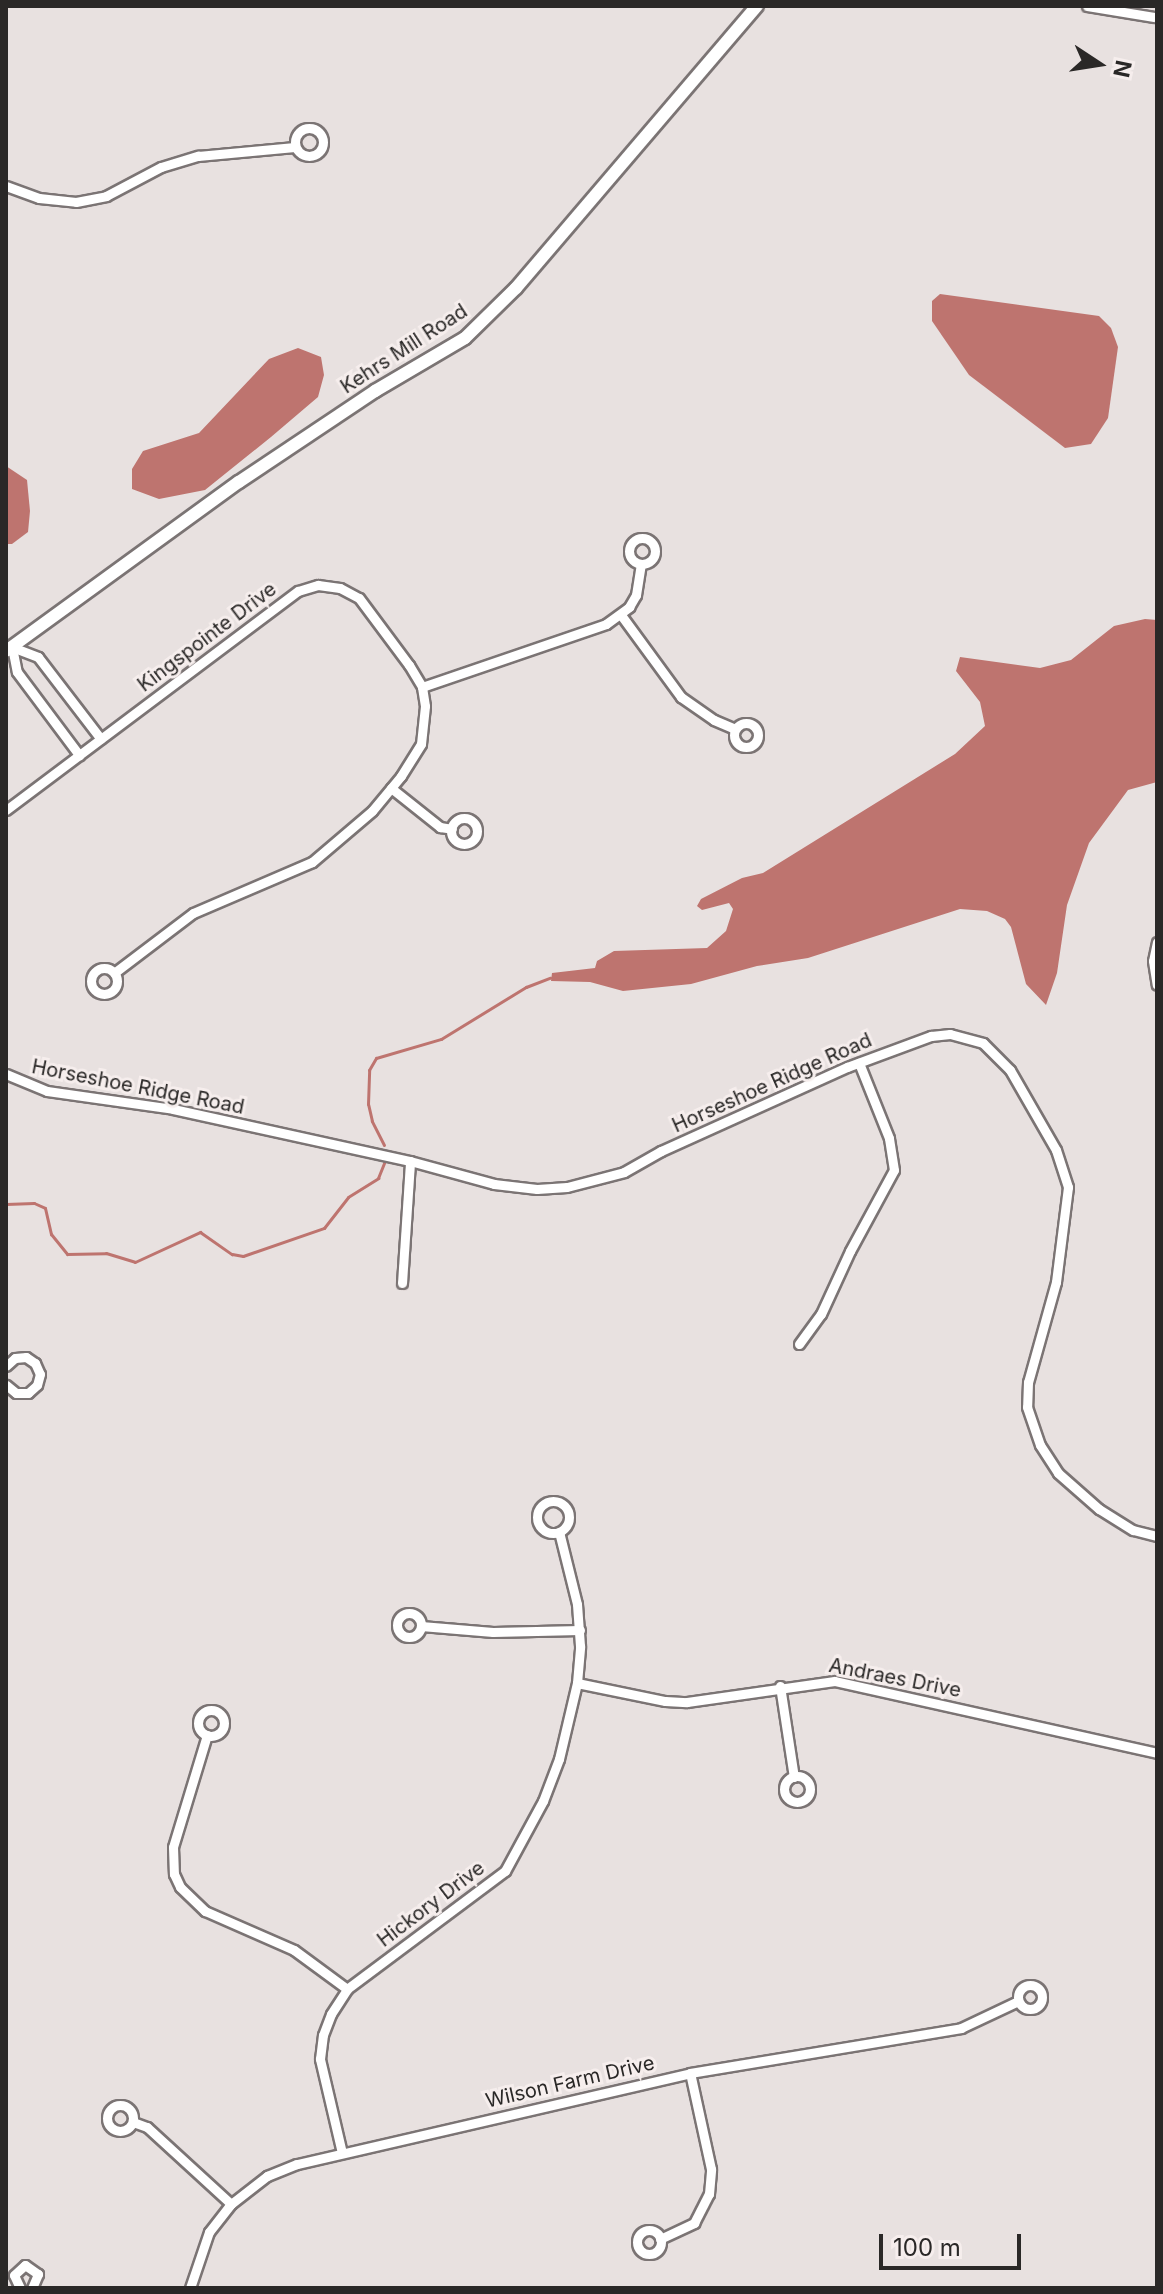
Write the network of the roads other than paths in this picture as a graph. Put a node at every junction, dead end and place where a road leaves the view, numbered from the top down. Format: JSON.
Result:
{"nodes":[{"id":1,"x":757,"y":6,"type":"edge"},
{"id":2,"x":1087,"y":6,"type":"edge"},
{"id":3,"x":1154,"y":17,"type":"dead end"},
{"id":4,"x":295,"y":147,"type":"dead end"},
{"id":5,"x":6,"y":186,"type":"edge"},
{"id":6,"x":641,"y":564,"type":"dead end"},
{"id":7,"x":621,"y":615,"type":"junction"},
{"id":8,"x":9,"y":649,"type":"edge"},
{"id":9,"x":422,"y":687,"type":"junction"},
{"id":10,"x":735,"y":729,"type":"dead end"},
{"id":11,"x":101,"y":739,"type":"junction"},
{"id":12,"x":79,"y":755,"type":"junction"},
{"id":13,"x":391,"y":788,"type":"junction"},
{"id":14,"x":6,"y":810,"type":"edge"},
{"id":15,"x":452,"y":829,"type":"dead end"},
{"id":16,"x":1157,"y":942,"type":"edge"},
{"id":17,"x":114,"y":973,"type":"dead end"},
{"id":18,"x":1157,"y":985,"type":"edge"},
{"id":19,"x":859,"y":1063,"type":"junction"},
{"id":20,"x":6,"y":1074,"type":"edge"},
{"id":21,"x":410,"y":1161,"type":"junction"},
{"id":22,"x":402,"y":1283,"type":"dead end"},
{"id":23,"x":799,"y":1344,"type":"dead end"},
{"id":24,"x":6,"y":1366,"type":"edge"},
{"id":25,"x":6,"y":1386,"type":"edge"},
{"id":26,"x":559,"y":1532,"type":"dead end"},
{"id":27,"x":1157,"y":1536,"type":"edge"},
{"id":28,"x":421,"y":1626,"type":"dead end"},
{"id":29,"x":580,"y":1630,"type":"junction"},
{"id":30,"x":577,"y":1683,"type":"junction"},
{"id":31,"x":780,"y":1686,"type":"junction"},
{"id":32,"x":207,"y":1735,"type":"dead end"},
{"id":33,"x":1157,"y":1753,"type":"edge"},
{"id":34,"x":794,"y":1777,"type":"dead end"},
{"id":35,"x":347,"y":1989,"type":"junction"},
{"id":36,"x":1018,"y":2001,"type":"dead end"},
{"id":37,"x":690,"y":2073,"type":"junction"},
{"id":38,"x":133,"y":2122,"type":"dead end"},
{"id":39,"x":342,"y":2153,"type":"junction"},
{"id":40,"x":231,"y":2204,"type":"junction"},
{"id":41,"x":660,"y":2239,"type":"dead end"},
{"id":42,"x":10,"y":2275,"type":"edge"},
{"id":43,"x":20,"y":2288,"type":"edge"},
{"id":44,"x":32,"y":2288,"type":"edge"},
{"id":45,"x":190,"y":2288,"type":"edge"}],
"edges":[{"from":1,"to":8,"type":"main road","name":"Kehrs Mill Road"},
{"from":2,"to":3,"type":"street"},
{"from":4,"to":5,"type":"street"},
{"from":6,"to":7,"type":"street"},
{"from":7,"to":9,"type":"street"},
{"from":7,"to":10,"type":"street"},
{"from":8,"to":11,"type":"street"},
{"from":8,"to":12,"type":"street"},
{"from":9,"to":11,"type":"street","name":"Kingspointe Drive"},
{"from":9,"to":13,"type":"street"},
{"from":11,"to":12,"type":"street","name":"Kingspointe Drive"},
{"from":12,"to":14,"type":"street","name":"Kingspointe Drive"},
{"from":13,"to":15,"type":"street"},
{"from":13,"to":17,"type":"street"},
{"from":16,"to":18,"type":"street"},
{"from":19,"to":21,"type":"street","name":"Horseshoe Ridge Road"},
{"from":19,"to":23,"type":"street"},
{"from":19,"to":27,"type":"street","name":"Horseshoe Ridge Road"},
{"from":20,"to":21,"type":"street","name":"Horseshoe Ridge Road"},
{"from":21,"to":22,"type":"street"},
{"from":24,"to":25,"type":"street"},
{"from":26,"to":29,"type":"street","name":"Hickory Drive"},
{"from":28,"to":29,"type":"street"},
{"from":29,"to":30,"type":"street","name":"Hickory Drive"},
{"from":30,"to":31,"type":"street","name":"Andraes Drive"},
{"from":30,"to":35,"type":"street","name":"Hickory Drive"},
{"from":31,"to":33,"type":"street","name":"Andraes Drive"},
{"from":31,"to":34,"type":"street"},
{"from":32,"to":35,"type":"street"},
{"from":35,"to":39,"type":"street","name":"Hickory Drive"},
{"from":36,"to":37,"type":"street","name":"Wilson Farm Drive"},
{"from":37,"to":39,"type":"street","name":"Wilson Farm Drive"},
{"from":37,"to":41,"type":"street"},
{"from":38,"to":40,"type":"street"},
{"from":39,"to":40,"type":"street","name":"Wilson Farm Drive"},
{"from":40,"to":45,"type":"street","name":"Wilson Farm Drive"},
{"from":42,"to":43,"type":"street"},
{"from":42,"to":44,"type":"street"}]}
